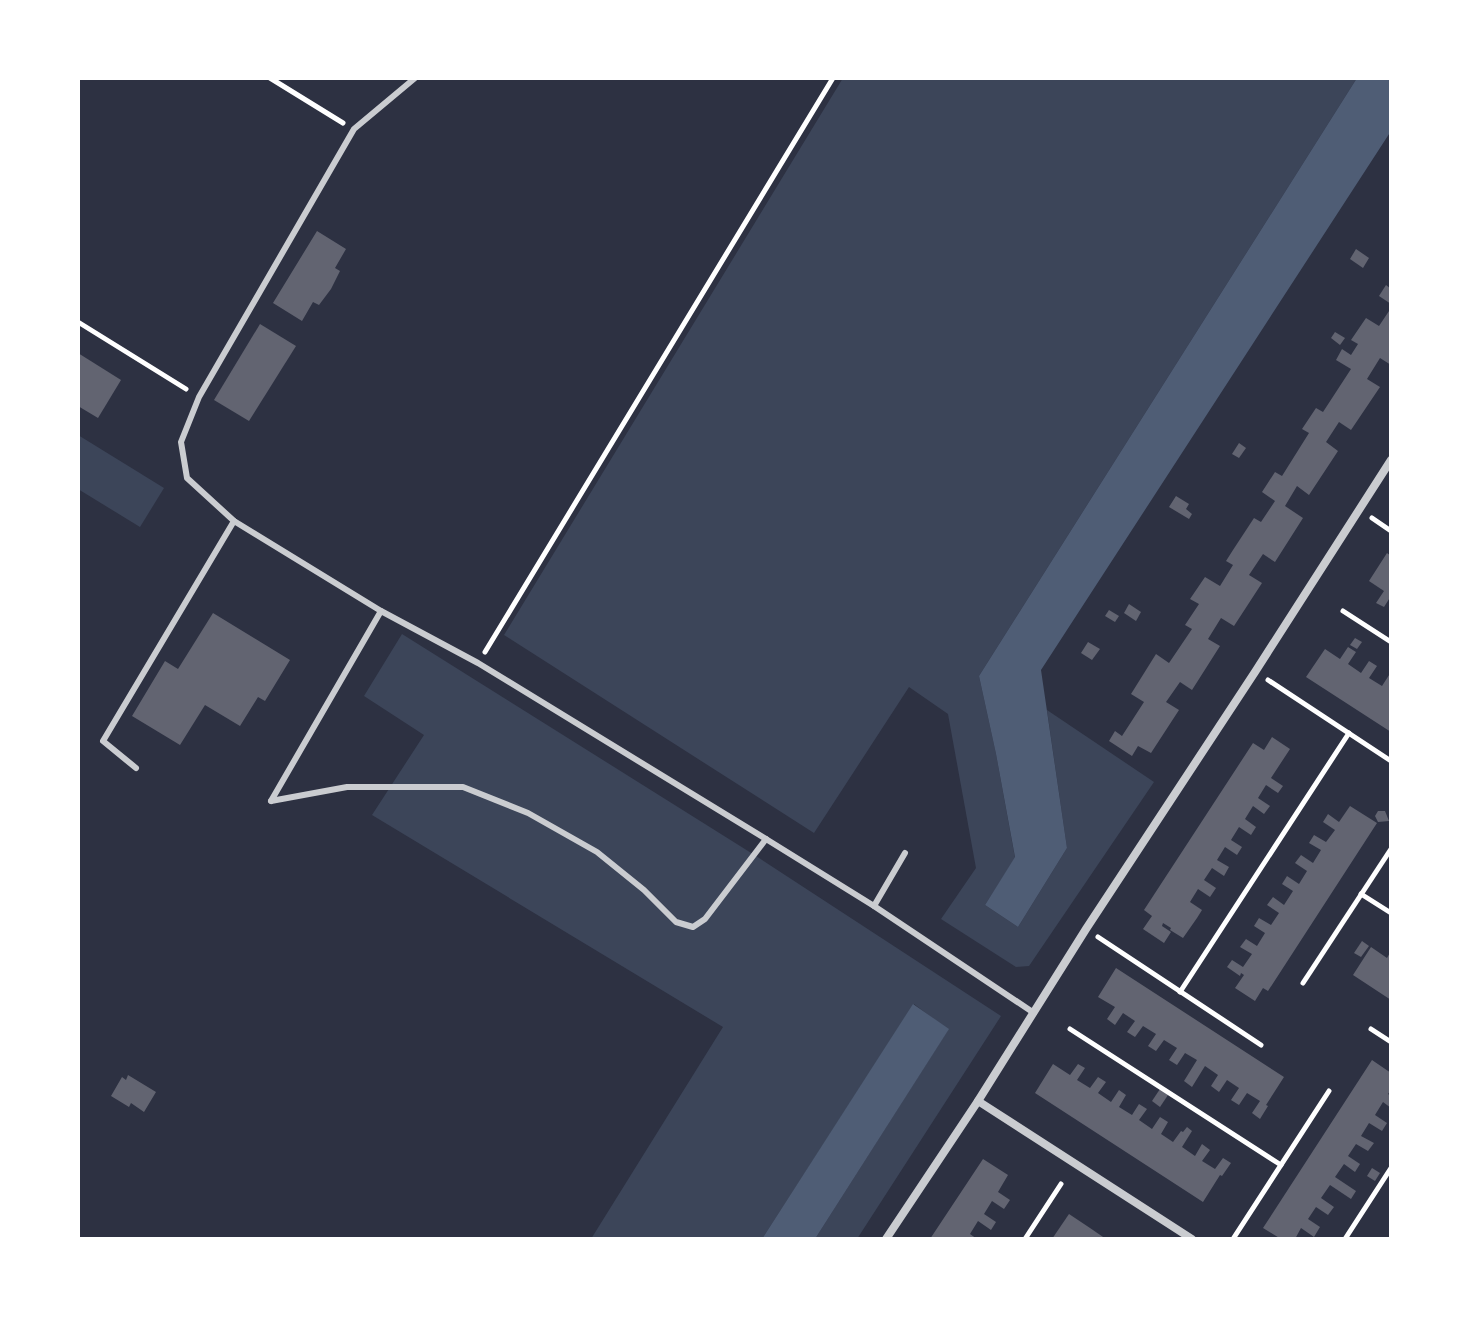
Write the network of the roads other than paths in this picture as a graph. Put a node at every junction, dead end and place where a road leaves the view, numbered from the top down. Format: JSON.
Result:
{"nodes":[{"id":1,"x":415,"y":78,"type":"edge"},
{"id":2,"x":1391,"y":460,"type":"edge"},
{"id":3,"x":234,"y":521,"type":"junction"},
{"id":4,"x":381,"y":611,"type":"junction"},
{"id":5,"x":136,"y":768,"type":"dead end"},
{"id":6,"x":766,"y":839,"type":"junction"},
{"id":7,"x":905,"y":853,"type":"dead end"},
{"id":8,"x":874,"y":906,"type":"junction"},
{"id":9,"x":1034,"y":1013,"type":"junction"},
{"id":10,"x":978,"y":1101,"type":"junction"},
{"id":11,"x":886,"y":1239,"type":"edge"},
{"id":12,"x":1192,"y":1239,"type":"edge"}],
"edges":[{"from":1,"to":3,"type":"lane"},
{"from":2,"to":9,"type":"street"},
{"from":3,"to":4,"type":"lane"},
{"from":3,"to":5,"type":"lane"},
{"from":4,"to":6,"type":"lane"},
{"from":4,"to":6,"type":"lane"},
{"from":6,"to":8,"type":"lane"},
{"from":7,"to":8,"type":"lane"},
{"from":8,"to":9,"type":"lane"},
{"from":9,"to":10,"type":"street"},
{"from":10,"to":11,"type":"street"},
{"from":10,"to":12,"type":"street"}]}
